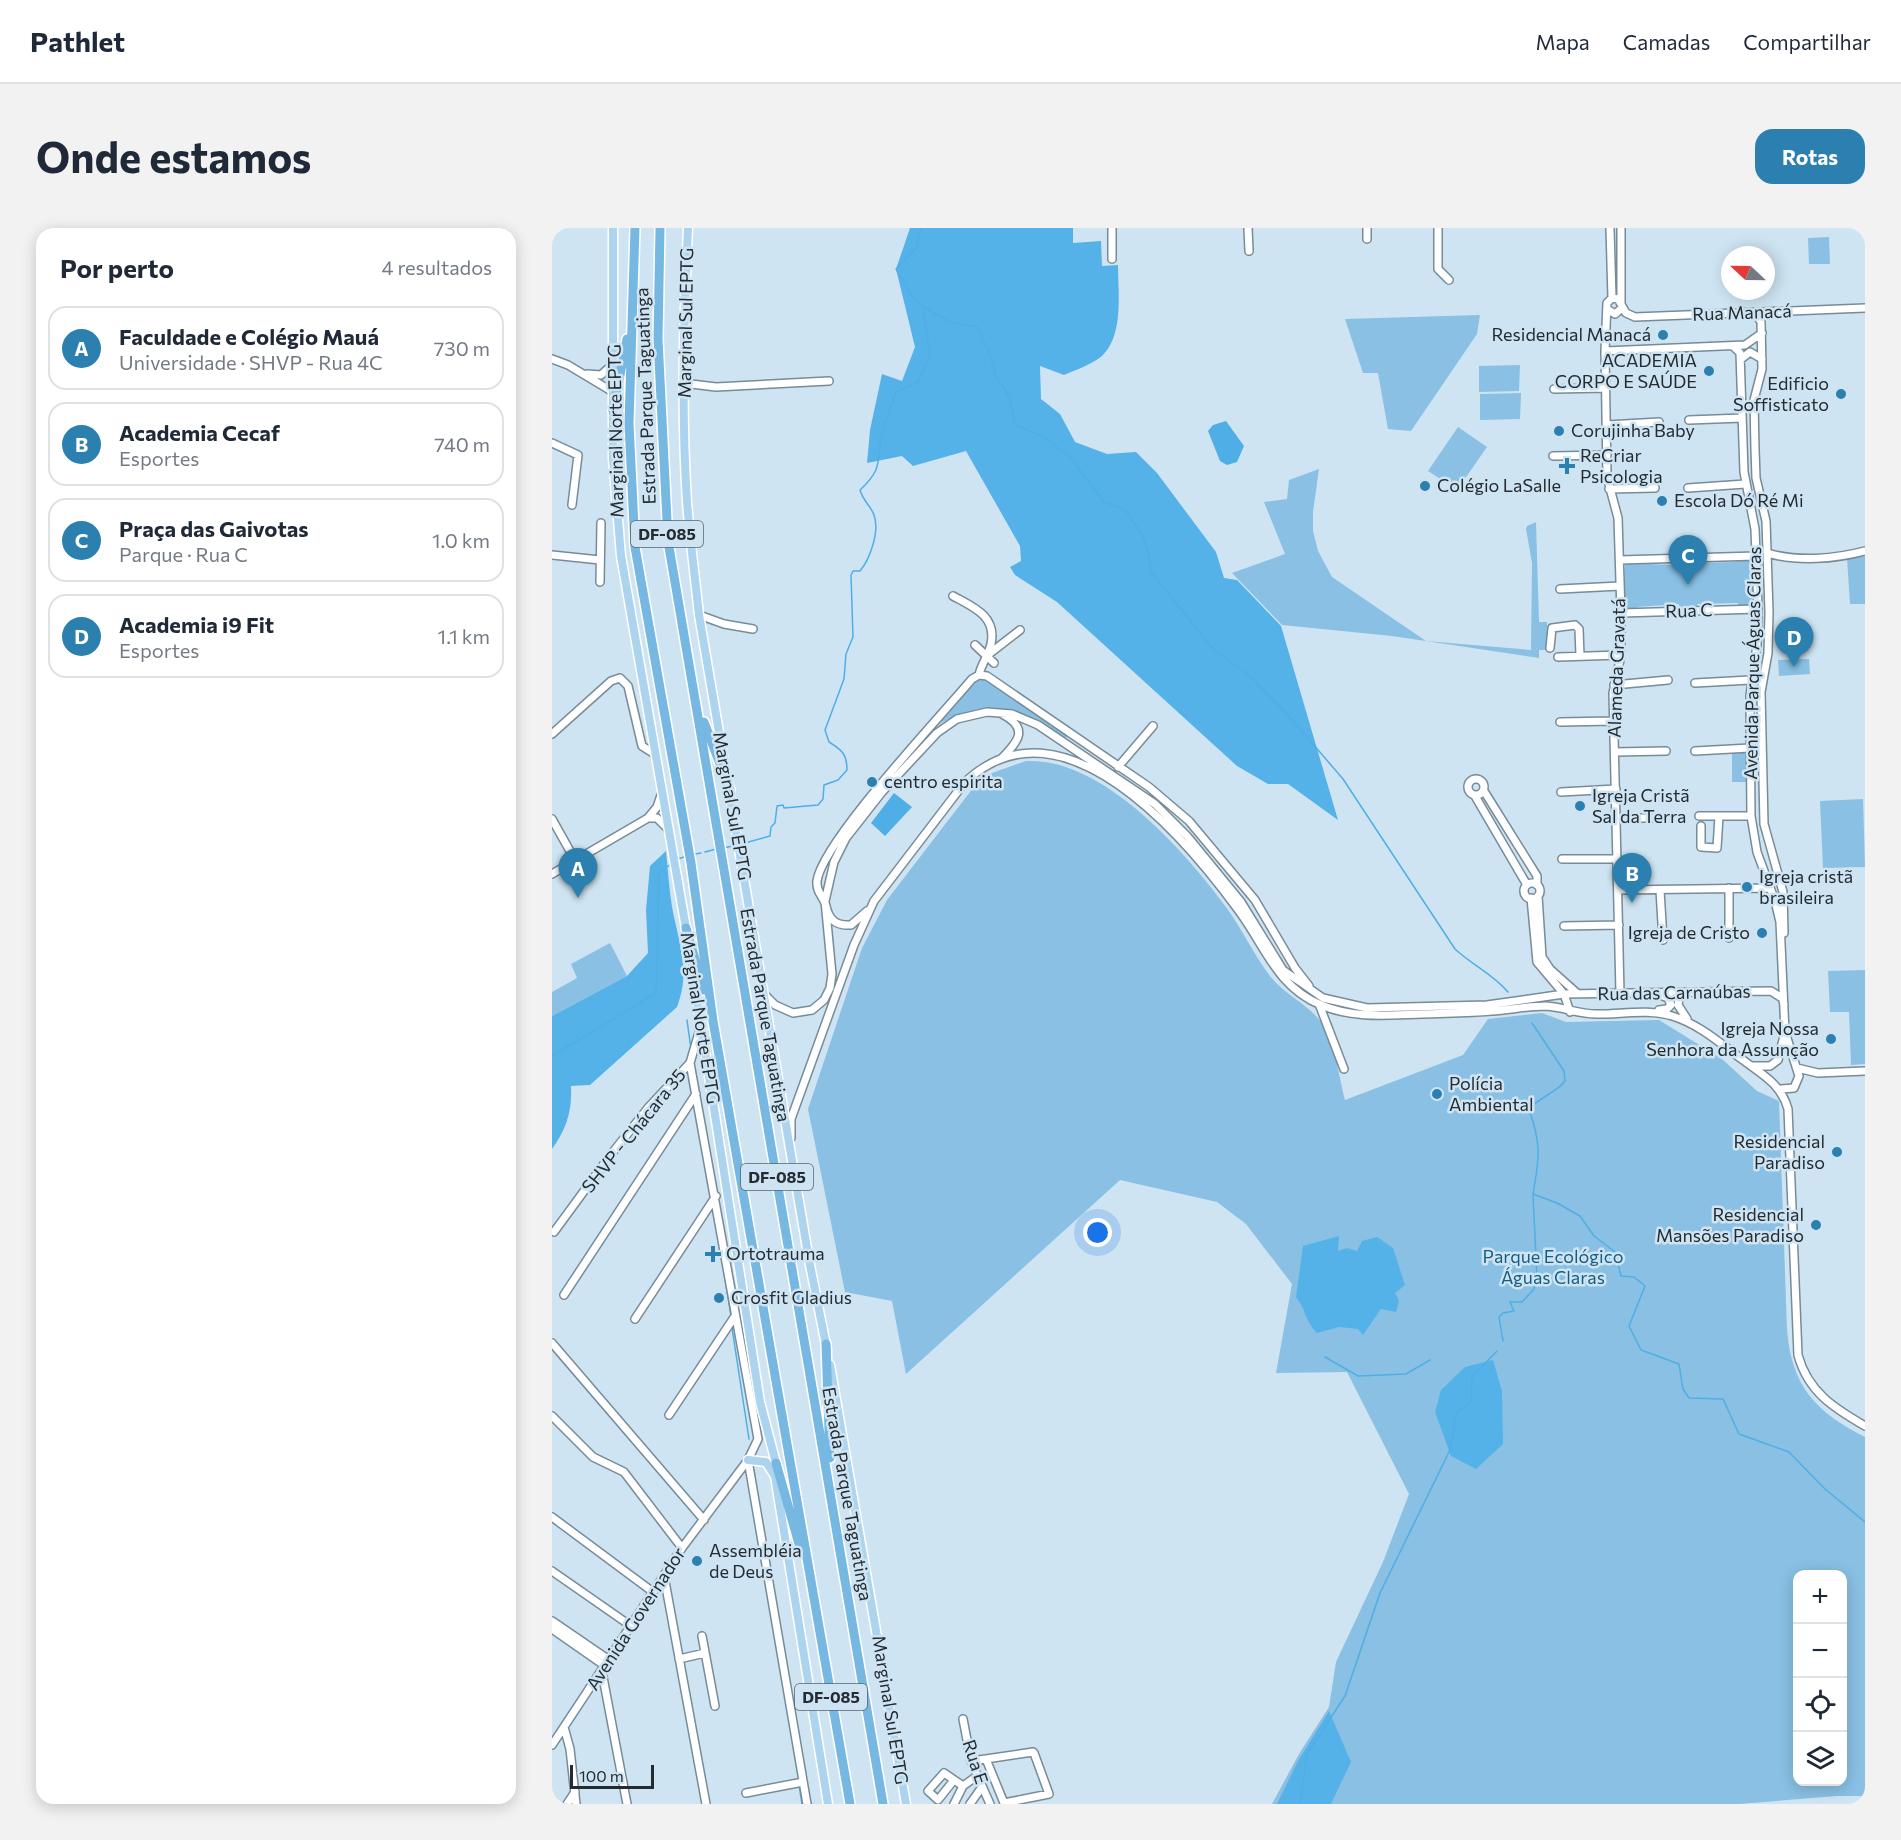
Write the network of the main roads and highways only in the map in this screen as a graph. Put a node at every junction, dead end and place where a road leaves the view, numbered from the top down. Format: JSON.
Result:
{"nodes":[{"id":1,"x":613,"y":228,"type":"edge"},
{"id":2,"x":635,"y":228,"type":"edge"},
{"id":3,"x":660,"y":228,"type":"edge"},
{"id":4,"x":688,"y":228,"type":"edge"},
{"id":5,"x":633,"y":304,"type":"junction"},
{"id":6,"x":613,"y":411,"type":"junction"},
{"id":7,"x":698,"y":706,"type":"junction"},
{"id":8,"x":730,"y":790,"type":"junction"},
{"id":9,"x":686,"y":928,"type":"junction"},
{"id":10,"x":713,"y":1021,"type":"junction"},
{"id":11,"x":826,"y":1344,"type":"junction"},
{"id":12,"x":748,"y":1460,"type":"road end"},
{"id":13,"x":776,"y":1462,"type":"junction"},
{"id":14,"x":776,"y":1476,"type":"junction"},
{"id":15,"x":830,"y":1493,"type":"junction"},
{"id":16,"x":812,"y":1591,"type":"junction"},
{"id":17,"x":828,"y":1804,"type":"edge"},
{"id":18,"x":850,"y":1804,"type":"edge"},
{"id":19,"x":883,"y":1804,"type":"edge"},
{"id":20,"x":906,"y":1804,"type":"edge"}],
"edges":[{"from":1,"to":6,"type":"main road","name":"Marginal Norte EPTG"},
{"from":2,"to":5,"type":"highway","name":"Estrada Parque Taguatinga","number":"DF-085"},
{"from":3,"to":7,"type":"highway","name":"Estrada Parque Taguatinga","number":"DF-085"},
{"from":4,"to":8,"type":"main road","name":"Marginal Sul EPTG"},
{"from":5,"to":6,"type":"highway"},
{"from":5,"to":10,"type":"highway","name":"Estrada Parque Taguatinga","number":"DF-085"},
{"from":6,"to":9,"type":"main road","name":"Marginal Norte EPTG"},
{"from":7,"to":8,"type":"highway"},
{"from":7,"to":15,"type":"highway","name":"Estrada Parque Taguatinga","number":"DF-085"},
{"from":8,"to":11,"type":"main road","name":"Marginal Sul EPTG"},
{"from":9,"to":10,"type":"highway"},
{"from":9,"to":13,"type":"main road","name":"Marginal Norte EPTG"},
{"from":10,"to":16,"type":"highway","name":"Estrada Parque Taguatinga","number":"DF-085"},
{"from":11,"to":15,"type":"highway"},
{"from":11,"to":20,"type":"main road","name":"Marginal Sul EPTG"},
{"from":12,"to":14,"type":"main road"},
{"from":13,"to":14,"type":"main road","name":"Marginal Norte EPTG"},
{"from":13,"to":16,"type":"highway"},
{"from":14,"to":17,"type":"main road","name":"Marginal Norte EPTG"},
{"from":15,"to":19,"type":"highway","name":"Estrada Parque Taguatinga","number":"DF-085"},
{"from":16,"to":18,"type":"highway","name":"Estrada Parque Taguatinga","number":"DF-085"}]}
